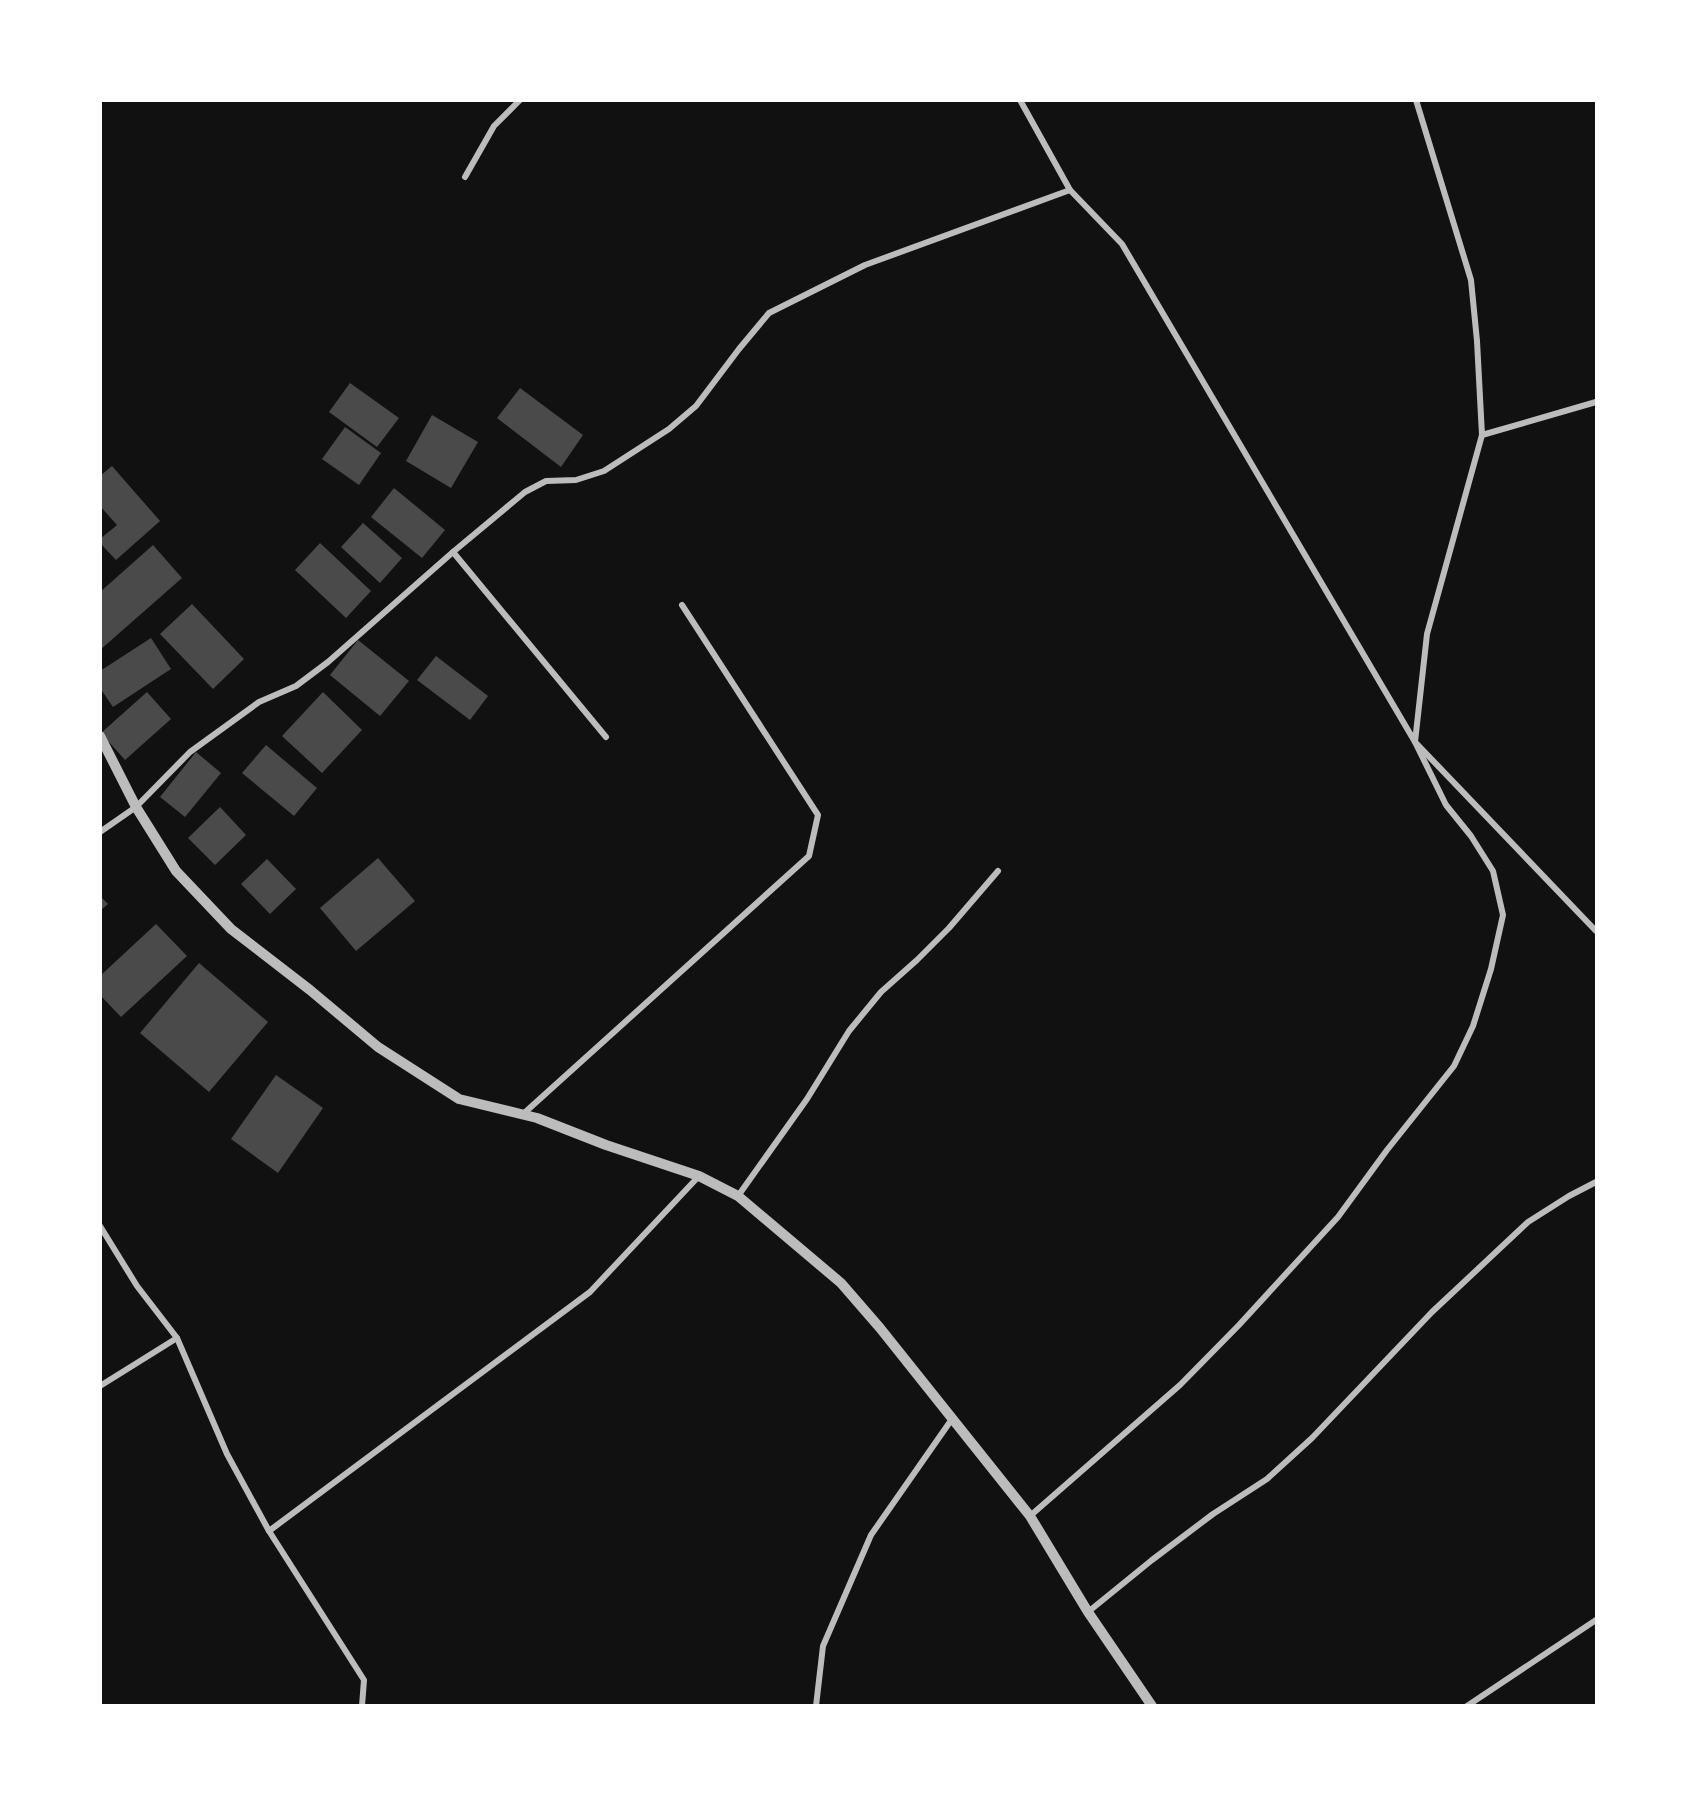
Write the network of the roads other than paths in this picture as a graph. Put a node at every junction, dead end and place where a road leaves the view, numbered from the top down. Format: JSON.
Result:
{"nodes":[{"id":1,"x":520,"y":100,"type":"edge"},
{"id":2,"x":1020,"y":100,"type":"edge"},
{"id":3,"x":1416,"y":100,"type":"edge"},
{"id":4,"x":465,"y":177,"type":"dead end"},
{"id":5,"x":1070,"y":190,"type":"junction"},
{"id":6,"x":1596,"y":402,"type":"edge"},
{"id":7,"x":1482,"y":435,"type":"junction"},
{"id":8,"x":453,"y":552,"type":"junction"},
{"id":9,"x":682,"y":605,"type":"dead end"},
{"id":10,"x":100,"y":736,"type":"edge"},
{"id":11,"x":606,"y":737,"type":"dead end"},
{"id":12,"x":1415,"y":742,"type":"junction"},
{"id":13,"x":136,"y":807,"type":"junction"},
{"id":14,"x":100,"y":832,"type":"edge"},
{"id":15,"x":998,"y":871,"type":"dead end"},
{"id":16,"x":1596,"y":931,"type":"edge"},
{"id":17,"x":522,"y":1115,"type":"junction"},
{"id":18,"x":699,"y":1176,"type":"junction"},
{"id":19,"x":1596,"y":1182,"type":"edge"},
{"id":20,"x":738,"y":1196,"type":"junction"},
{"id":21,"x":100,"y":1226,"type":"edge"},
{"id":22,"x":177,"y":1338,"type":"junction"},
{"id":23,"x":100,"y":1386,"type":"edge"},
{"id":24,"x":952,"y":1419,"type":"junction"},
{"id":25,"x":1030,"y":1516,"type":"junction"},
{"id":26,"x":269,"y":1531,"type":"junction"},
{"id":27,"x":1088,"y":1612,"type":"junction"},
{"id":28,"x":1596,"y":1620,"type":"edge"},
{"id":29,"x":362,"y":1706,"type":"edge"},
{"id":30,"x":816,"y":1706,"type":"edge"},
{"id":31,"x":1152,"y":1706,"type":"edge"},
{"id":32,"x":1467,"y":1706,"type":"edge"}],
"edges":[{"from":1,"to":4,"type":"street"},
{"from":2,"to":5,"type":"street"},
{"from":3,"to":7,"type":"street"},
{"from":5,"to":8,"type":"street"},
{"from":5,"to":12,"type":"street"},
{"from":6,"to":7,"type":"street"},
{"from":7,"to":12,"type":"street"},
{"from":8,"to":11,"type":"street"},
{"from":8,"to":13,"type":"street"},
{"from":9,"to":17,"type":"street"},
{"from":10,"to":13,"type":"street"},
{"from":12,"to":16,"type":"street"},
{"from":12,"to":25,"type":"street"},
{"from":13,"to":14,"type":"street"},
{"from":13,"to":17,"type":"street"},
{"from":15,"to":20,"type":"street"},
{"from":17,"to":18,"type":"street"},
{"from":18,"to":20,"type":"street"},
{"from":18,"to":26,"type":"street"},
{"from":19,"to":27,"type":"street"},
{"from":20,"to":24,"type":"street"},
{"from":21,"to":22,"type":"street"},
{"from":22,"to":23,"type":"street"},
{"from":22,"to":26,"type":"street"},
{"from":24,"to":25,"type":"street"},
{"from":24,"to":30,"type":"street"},
{"from":25,"to":27,"type":"street"},
{"from":26,"to":29,"type":"street"},
{"from":27,"to":31,"type":"street"},
{"from":28,"to":32,"type":"street"}]}
